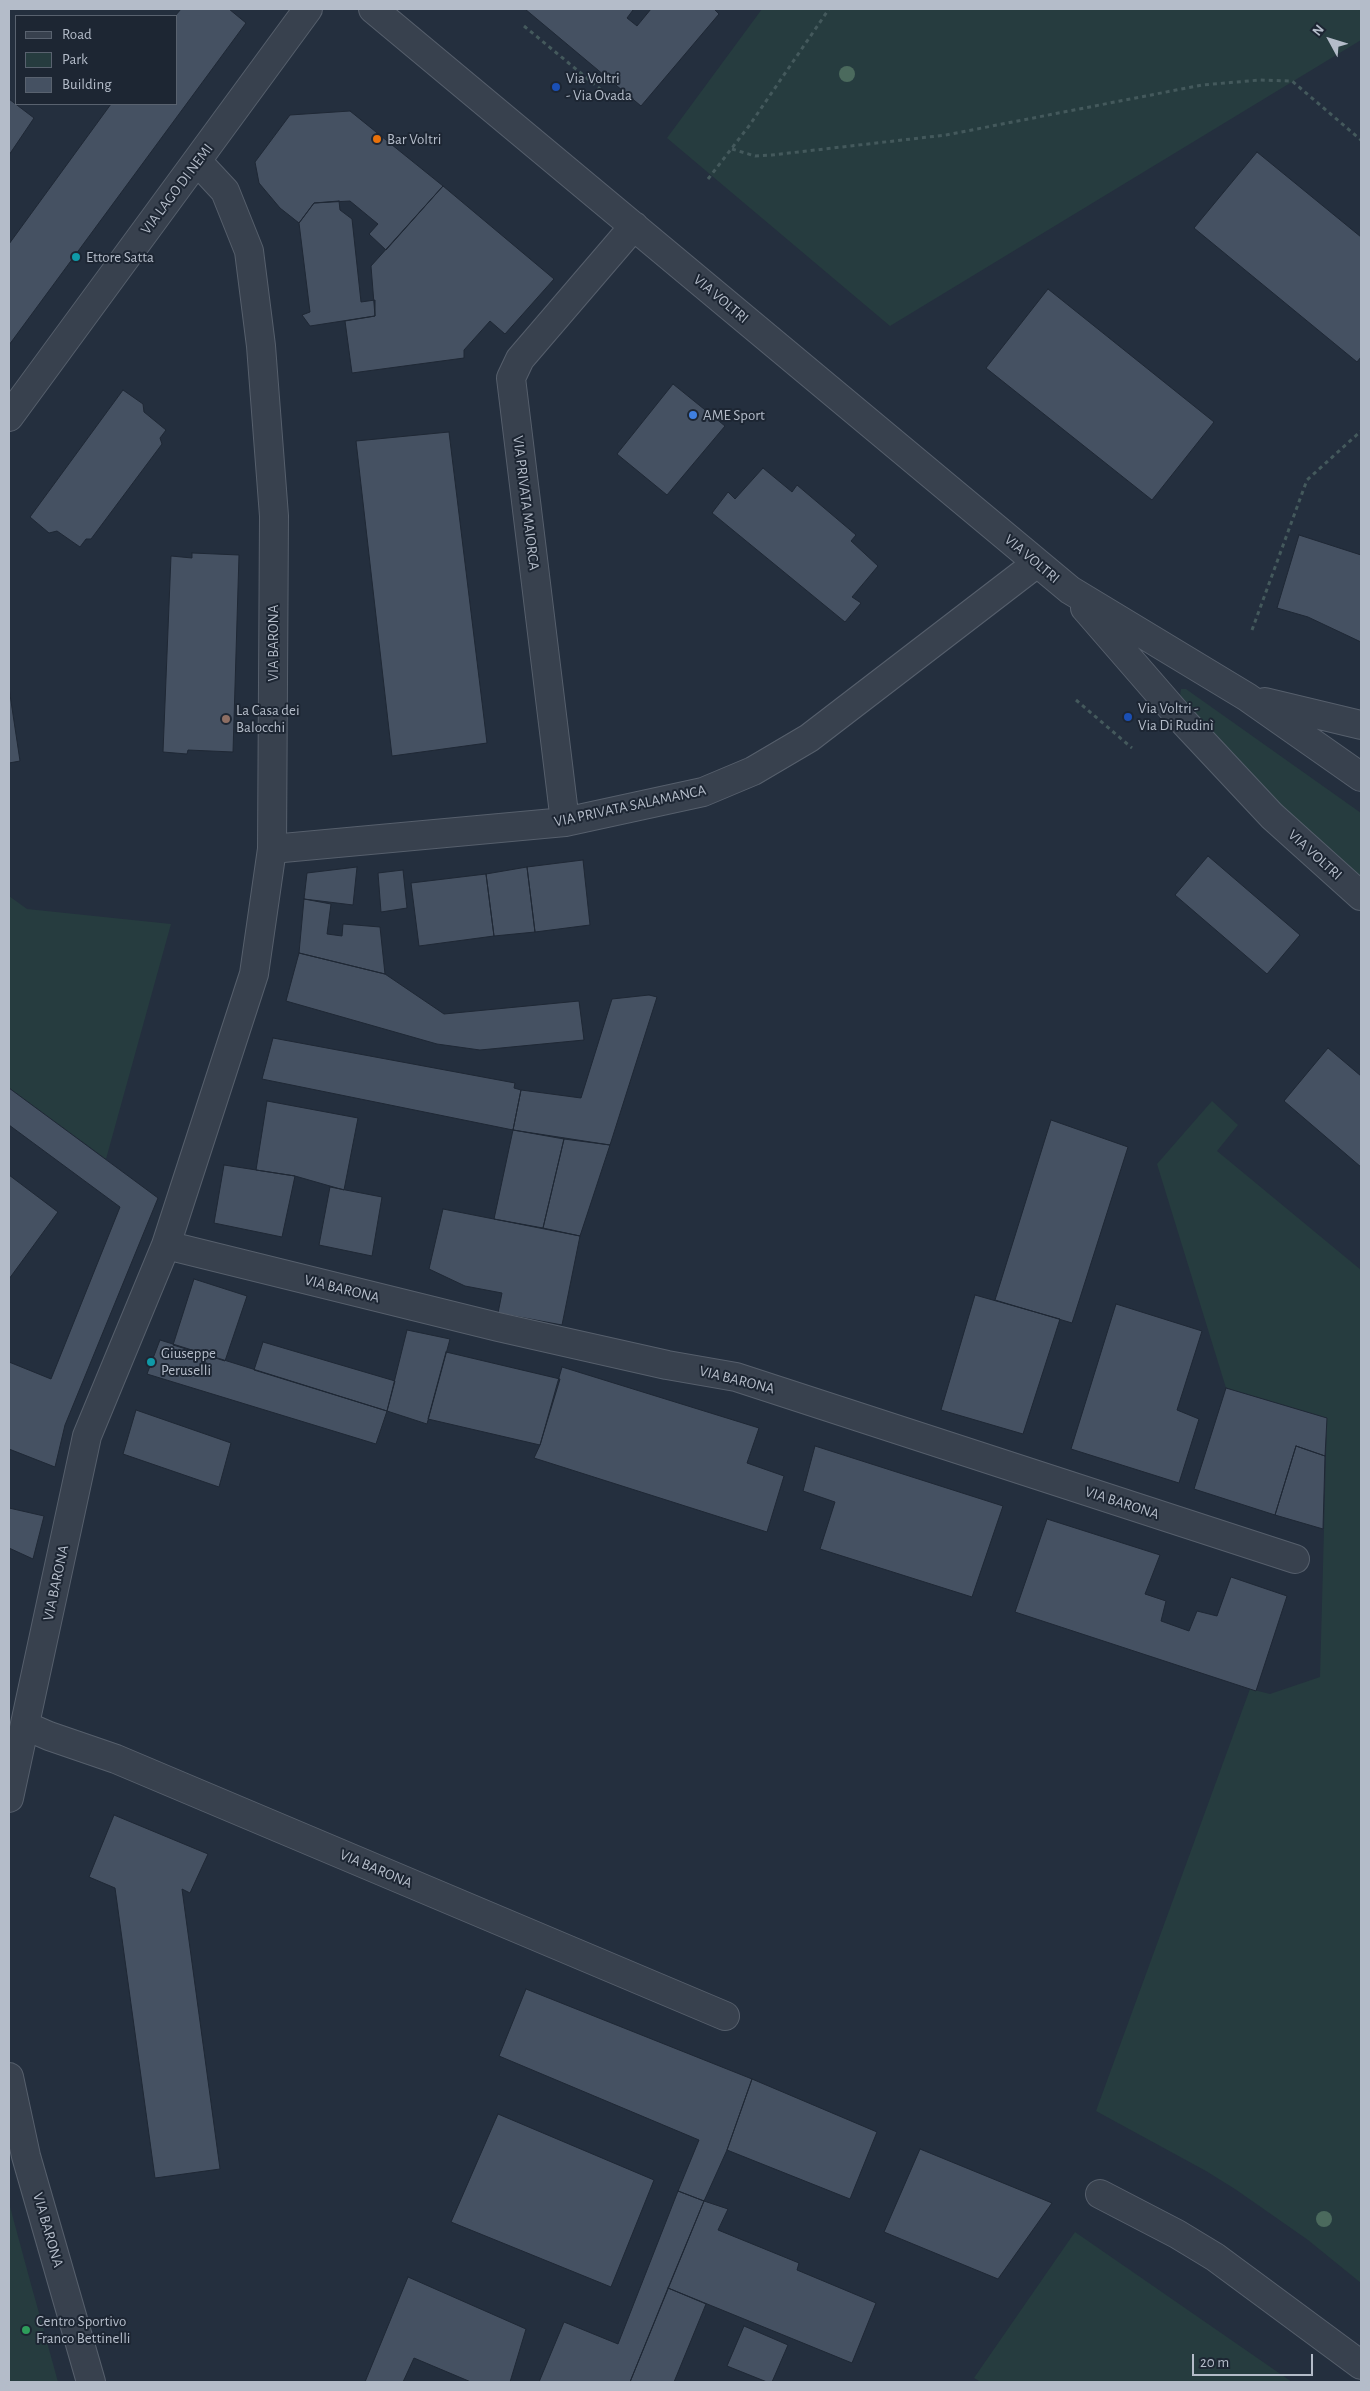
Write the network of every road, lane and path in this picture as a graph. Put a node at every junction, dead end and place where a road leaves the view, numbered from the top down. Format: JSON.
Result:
{"nodes":[{"id":1,"x":308,"y":9,"type":"edge"},
{"id":2,"x":373,"y":9,"type":"edge"},
{"id":3,"x":829,"y":9,"type":"edge"},
{"id":4,"x":524,"y":26,"type":"dead end"},
{"id":5,"x":600,"y":89,"type":"dead end"},
{"id":6,"x":1361,"y":140,"type":"edge"},
{"id":7,"x":732,"y":149,"type":"junction"},
{"id":8,"x":198,"y":161,"type":"junction"},
{"id":9,"x":708,"y":178,"type":"dead end"},
{"id":10,"x":634,"y":226,"type":"junction"},
{"id":11,"x":9,"y":417,"type":"edge"},
{"id":12,"x":1361,"y":431,"type":"edge"},
{"id":13,"x":1038,"y":563,"type":"junction"},
{"id":14,"x":1070,"y":590,"type":"junction"},
{"id":15,"x":1252,"y":630,"type":"dead end"},
{"id":16,"x":1247,"y":697,"type":"junction"},
{"id":17,"x":1076,"y":700,"type":"dead end"},
{"id":18,"x":1361,"y":725,"type":"edge"},
{"id":19,"x":1132,"y":748,"type":"dead end"},
{"id":20,"x":1361,"y":777,"type":"edge"},
{"id":21,"x":565,"y":822,"type":"junction"},
{"id":22,"x":272,"y":849,"type":"junction"},
{"id":23,"x":1361,"y":896,"type":"edge"},
{"id":24,"x":166,"y":1246,"type":"junction"},
{"id":25,"x":1295,"y":1559,"type":"dead end"},
{"id":26,"x":26,"y":1726,"type":"junction"},
{"id":27,"x":9,"y":1798,"type":"edge"},
{"id":28,"x":724,"y":2016,"type":"dead end"},
{"id":29,"x":9,"y":2077,"type":"edge"},
{"id":30,"x":1100,"y":2194,"type":"dead end"},
{"id":31,"x":1361,"y":2366,"type":"edge"},
{"id":32,"x":91,"y":2382,"type":"edge"}],
"edges":[{"from":1,"to":8,"type":"street","name":"VIA LAGO DI NEMI"},
{"from":2,"to":10,"type":"street","name":"VIA VOLTRI"},
{"from":3,"to":7,"type":"path"},
{"from":4,"to":5,"type":"path"},
{"from":6,"to":7,"type":"path"},
{"from":7,"to":9,"type":"path"},
{"from":8,"to":11,"type":"street","name":"VIA LAGO DI NEMI"},
{"from":8,"to":22,"type":"street","name":"VIA BARONA"},
{"from":10,"to":13,"type":"street","name":"VIA VOLTRI"},
{"from":10,"to":21,"type":"street","name":"VIA PRIVATA MAIORCA"},
{"from":12,"to":15,"type":"path"},
{"from":13,"to":14,"type":"street","name":"VIA VOLTRI"},
{"from":13,"to":21,"type":"street","name":"VIA PRIVATA SALAMANCA"},
{"from":14,"to":16,"type":"street","name":"VIA VOLTRI"},
{"from":14,"to":23,"type":"street","name":"VIA VOLTRI"},
{"from":16,"to":18,"type":"street"},
{"from":16,"to":20,"type":"street","name":"VIA VOLTRI"},
{"from":17,"to":19,"type":"path"},
{"from":21,"to":22,"type":"street","name":"VIA PRIVATA SALAMANCA"},
{"from":22,"to":24,"type":"street","name":"VIA BARONA"},
{"from":24,"to":25,"type":"street","name":"VIA BARONA"},
{"from":24,"to":26,"type":"street","name":"VIA BARONA"},
{"from":26,"to":27,"type":"street","name":"VIA BARONA"},
{"from":26,"to":28,"type":"street","name":"VIA BARONA"},
{"from":29,"to":32,"type":"street","name":"VIA BARONA"},
{"from":30,"to":31,"type":"street"}]}
